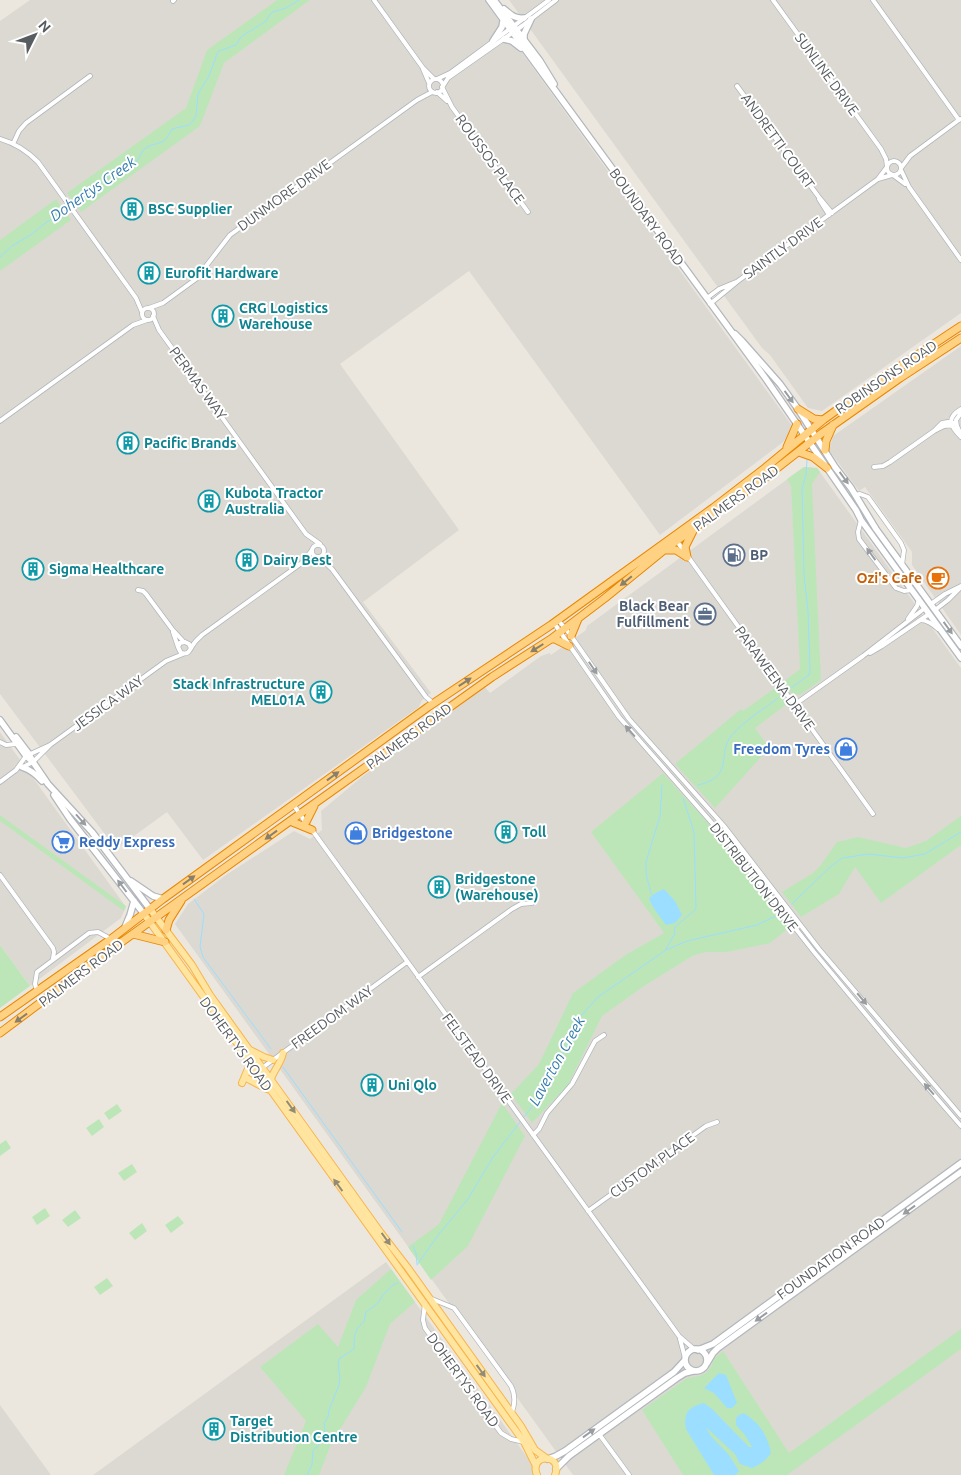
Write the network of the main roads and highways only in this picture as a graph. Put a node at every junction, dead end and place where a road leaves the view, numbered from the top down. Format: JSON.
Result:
{"nodes":[{"id":1,"x":493,"y":0,"type":"edge"},
{"id":2,"x":524,"y":18,"type":"road end"},
{"id":3,"x":531,"y":19,"type":"road end"},
{"id":4,"x":503,"y":21,"type":"junction"},
{"id":5,"x":513,"y":29,"type":"junction"},
{"id":6,"x":504,"y":39,"type":"road end"},
{"id":7,"x":524,"y":40,"type":"junction"},
{"id":8,"x":493,"y":41,"type":"road end"},
{"id":9,"x":528,"y":54,"type":"junction"},
{"id":10,"x":566,"y":105,"type":"junction"},
{"id":11,"x":961,"y":326,"type":"edge"},
{"id":12,"x":728,"y":328,"type":"junction"},
{"id":13,"x":961,"y":338,"type":"edge"},
{"id":14,"x":753,"y":352,"type":"junction"},
{"id":15,"x":753,"y":362,"type":"junction"},
{"id":16,"x":798,"y":409,"type":"junction"},
{"id":17,"x":823,"y":420,"type":"junction"},
{"id":18,"x":797,"y":424,"type":"junction"},
{"id":19,"x":833,"y":425,"type":"junction"},
{"id":20,"x":811,"y":429,"type":"junction"},
{"id":21,"x":804,"y":435,"type":"junction"},
{"id":22,"x":816,"y":438,"type":"junction"},
{"id":23,"x":810,"y":443,"type":"junction"},
{"id":24,"x":786,"y":450,"type":"junction"},
{"id":25,"x":825,"y":450,"type":"junction"},
{"id":26,"x":799,"y":452,"type":"junction"},
{"id":27,"x":827,"y":468,"type":"junction"},
{"id":28,"x":855,"y":495,"type":"junction"},
{"id":29,"x":856,"y":510,"type":"junction"},
{"id":30,"x":694,"y":528,"type":"junction"},
{"id":31,"x":674,"y":538,"type":"junction"},
{"id":32,"x":664,"y":550,"type":"junction"},
{"id":33,"x":914,"y":588,"type":"junction"},
{"id":34,"x":930,"y":609,"type":"junction"},
{"id":35,"x":578,"y":619,"type":"junction"},
{"id":36,"x":571,"y":636,"type":"road end"},
{"id":37,"x":552,"y":639,"type":"junction"},
{"id":38,"x":569,"y":646,"type":"road end"},
{"id":39,"x":961,"y":646,"type":"edge"},
{"id":40,"x":961,"y":658,"type":"edge"},
{"id":41,"x":1,"y":721,"type":"edge"},
{"id":42,"x":28,"y":755,"type":"junction"},
{"id":43,"x":22,"y":767,"type":"road end"},
{"id":44,"x":48,"y":784,"type":"junction"},
{"id":45,"x":53,"y":794,"type":"junction"},
{"id":46,"x":317,"y":802,"type":"junction"},
{"id":47,"x":290,"y":821,"type":"junction"},
{"id":48,"x":306,"y":822,"type":"road end"},
{"id":49,"x":312,"y":830,"type":"road end"},
{"id":50,"x":125,"y":877,"type":"junction"},
{"id":51,"x":163,"y":899,"type":"junction"},
{"id":52,"x":182,"y":899,"type":"junction"},
{"id":53,"x":134,"y":901,"type":"junction"},
{"id":54,"x":147,"y":912,"type":"junction"},
{"id":55,"x":156,"y":917,"type":"junction"},
{"id":56,"x":150,"y":922,"type":"junction"},
{"id":57,"x":124,"y":929,"type":"junction"},
{"id":58,"x":166,"y":930,"type":"junction"},
{"id":59,"x":133,"y":934,"type":"junction"},
{"id":60,"x":165,"y":942,"type":"junction"},
{"id":61,"x":0,"y":1017,"type":"edge"},
{"id":62,"x":0,"y":1033,"type":"edge"},
{"id":63,"x":249,"y":1050,"type":"junction"},
{"id":64,"x":283,"y":1053,"type":"road end"},
{"id":65,"x":273,"y":1060,"type":"road end"},
{"id":66,"x":250,"y":1064,"type":"junction"},
{"id":67,"x":260,"y":1070,"type":"junction"},
{"id":68,"x":271,"y":1079,"type":"junction"},
{"id":69,"x":269,"y":1089,"type":"junction"},
{"id":70,"x":961,"y":1163,"type":"edge"},
{"id":71,"x":961,"y":1172,"type":"edge"},
{"id":72,"x":920,"y":1193,"type":"junction"},
{"id":73,"x":924,"y":1198,"type":"junction"},
{"id":74,"x":883,"y":1224,"type":"junction"},
{"id":75,"x":427,"y":1301,"type":"junction"},
{"id":76,"x":696,"y":1349,"type":"junction"},
{"id":77,"x":685,"y":1359,"type":"junction"},
{"id":78,"x":706,"y":1363,"type":"junction"},
{"id":79,"x":693,"y":1371,"type":"junction"},
{"id":80,"x":650,"y":1389,"type":"junction"},
{"id":81,"x":654,"y":1394,"type":"junction"},
{"id":82,"x":547,"y":1459,"type":"junction"},
{"id":83,"x":536,"y":1470,"type":"edge"},
{"id":84,"x":557,"y":1472,"type":"edge"},
{"id":85,"x":532,"y":1475,"type":"edge"}],
"edges":[{"from":1,"to":2,"type":"main road"},
{"from":1,"to":4,"type":"main road","name":"BOUNDARY ROAD"},
{"from":1,"to":5,"type":"main road","name":"BOUNDARY ROAD"},
{"from":3,"to":7,"type":"main road"},
{"from":4,"to":5,"type":"main road","name":"BOUNDARY ROAD"},
{"from":4,"to":8,"type":"main road"},
{"from":5,"to":7,"type":"main road","name":"BOUNDARY ROAD"},
{"from":5,"to":9,"type":"main road","name":"BOUNDARY ROAD"},
{"from":6,"to":9,"type":"main road"},
{"from":7,"to":10,"type":"main road","name":"BOUNDARY ROAD"},
{"from":9,"to":10,"type":"main road","name":"BOUNDARY ROAD"},
{"from":10,"to":12,"type":"main road","name":"BOUNDARY ROAD"},
{"from":11,"to":17,"type":"highway","name":"ROBINSONS ROAD"},
{"from":12,"to":14,"type":"main road","name":"BOUNDARY ROAD"},
{"from":12,"to":15,"type":"main road","name":"BOUNDARY ROAD"},
{"from":13,"to":19,"type":"highway","name":"ROBINSONS ROAD"},
{"from":14,"to":15,"type":"main road"},
{"from":14,"to":16,"type":"main road","name":"BOUNDARY ROAD","one_way":true},
{"from":15,"to":18,"type":"main road","name":"BOUNDARY ROAD"},
{"from":16,"to":17,"type":"highway"},
{"from":16,"to":20,"type":"main road","name":"BOUNDARY ROAD"},
{"from":17,"to":20,"type":"highway","name":"ROBINSONS ROAD"},
{"from":18,"to":21,"type":"main road","name":"BOUNDARY ROAD"},
{"from":18,"to":24,"type":"highway"},
{"from":19,"to":22,"type":"highway","name":"ROBINSONS ROAD"},
{"from":19,"to":25,"type":"highway"},
{"from":20,"to":21,"type":"highway","name":"PALMERS ROAD"},
{"from":20,"to":22,"type":"main road","name":"BOUNDARY ROAD"},
{"from":21,"to":23,"type":"main road","name":"BOUNDARY ROAD"},
{"from":21,"to":24,"type":"highway","name":"PALMERS ROAD"},
{"from":22,"to":23,"type":"highway","name":"PALMERS ROAD"},
{"from":22,"to":25,"type":"main road","name":"BOUNDARY ROAD"},
{"from":23,"to":26,"type":"highway","name":"PALMERS ROAD"},
{"from":23,"to":27,"type":"main road","name":"BOUNDARY ROAD"},
{"from":24,"to":31,"type":"highway","name":"PALMERS ROAD"},
{"from":25,"to":28,"type":"main road","name":"BOUNDARY ROAD","one_way":true},
{"from":26,"to":27,"type":"highway"},
{"from":26,"to":30,"type":"highway","name":"PALMERS ROAD"},
{"from":27,"to":29,"type":"main road","name":"BOUNDARY ROAD"},
{"from":28,"to":29,"type":"main road"},
{"from":28,"to":33,"type":"main road","name":"BOUNDARY ROAD"},
{"from":29,"to":33,"type":"main road","name":"BOUNDARY ROAD"},
{"from":30,"to":31,"type":"highway","name":"PALMERS ROAD"},
{"from":30,"to":32,"type":"highway"},
{"from":31,"to":32,"type":"highway","name":"PALMERS ROAD"},
{"from":51,"to":31,"type":"highway","name":"PALMERS ROAD","one_way":true},
{"from":32,"to":35,"type":"highway","name":"PALMERS ROAD","one_way":true},
{"from":33,"to":34,"type":"main road","name":"BOUNDARY ROAD"},
{"from":33,"to":34,"type":"main road","name":"BOUNDARY ROAD"},
{"from":34,"to":39,"type":"main road","name":"BOUNDARY ROAD","one_way":true},
{"from":34,"to":40,"type":"main road","name":"BOUNDARY ROAD"},
{"from":35,"to":36,"type":"highway"},
{"from":35,"to":37,"type":"highway","name":"PALMERS ROAD"},
{"from":37,"to":38,"type":"highway"},
{"from":37,"to":46,"type":"highway","name":"PALMERS ROAD","one_way":true},
{"from":41,"to":42,"type":"main road","name":"DOHERTYS ROAD"},
{"from":41,"to":42,"type":"main road","name":"DOHERTYS ROAD"},
{"from":42,"to":44,"type":"main road","name":"DOHERTYS ROAD"},
{"from":43,"to":45,"type":"main road"},
{"from":44,"to":45,"type":"main road","name":"DOHERTYS ROAD"},
{"from":44,"to":50,"type":"main road","name":"DOHERTYS ROAD","one_way":true},
{"from":53,"to":45,"type":"main road","name":"DOHERTYS ROAD","one_way":true},
{"from":46,"to":47,"type":"highway","name":"PALMERS ROAD"},
{"from":46,"to":48,"type":"highway"},
{"from":47,"to":49,"type":"highway"},
{"from":47,"to":52,"type":"highway","name":"PALMERS ROAD","one_way":true},
{"from":50,"to":51,"type":"main road"},
{"from":50,"to":54,"type":"main road","name":"DOHERTYS ROAD"},
{"from":51,"to":54,"type":"highway","name":"PALMERS ROAD"},
{"from":52,"to":55,"type":"highway","name":"PALMERS ROAD"},
{"from":52,"to":58,"type":"highway"},
{"from":53,"to":54,"type":"main road","name":"DOHERTYS ROAD"},
{"from":53,"to":57,"type":"main road"},
{"from":54,"to":55,"type":"main road","name":"DOHERTYS ROAD"},
{"from":54,"to":56,"type":"main road","name":"DOHERTYS ROAD"},
{"from":54,"to":57,"type":"highway","name":"PALMERS ROAD"},
{"from":55,"to":56,"type":"highway","name":"PALMERS ROAD"},
{"from":55,"to":58,"type":"main road","name":"DOHERTYS ROAD"},
{"from":56,"to":59,"type":"highway","name":"PALMERS ROAD"},
{"from":56,"to":60,"type":"main road","name":"DOHERTYS ROAD"},
{"from":57,"to":61,"type":"highway","name":"PALMERS ROAD"},
{"from":58,"to":63,"type":"main road","name":"DOHERTYS ROAD"},
{"from":59,"to":60,"type":"highway"},
{"from":59,"to":62,"type":"highway","name":"PALMERS ROAD","one_way":true},
{"from":60,"to":66,"type":"main road","name":"DOHERTYS ROAD"},
{"from":63,"to":65,"type":"main road"},
{"from":63,"to":67,"type":"main road","name":"DOHERTYS ROAD"},
{"from":64,"to":68,"type":"main road"},
{"from":66,"to":67,"type":"main road","name":"DOHERTYS ROAD"},
{"from":66,"to":69,"type":"main road"},
{"from":67,"to":68,"type":"main road","name":"DOHERTYS ROAD"},
{"from":67,"to":69,"type":"main road","name":"DOHERTYS ROAD"},
{"from":68,"to":75,"type":"main road","name":"DOHERTYS ROAD","one_way":true},
{"from":75,"to":69,"type":"main road","name":"DOHERTYS ROAD","one_way":true},
{"from":70,"to":72,"type":"main road","name":"FOUNDATION ROAD"},
{"from":71,"to":73,"type":"main road","name":"FOUNDATION ROAD"},
{"from":72,"to":73,"type":"main road"},
{"from":72,"to":74,"type":"main road","name":"FOUNDATION ROAD"},
{"from":73,"to":74,"type":"main road","name":"FOUNDATION ROAD","one_way":true},
{"from":74,"to":76,"type":"main road","name":"FOUNDATION ROAD"},
{"from":74,"to":78,"type":"main road","name":"FOUNDATION ROAD","one_way":true},
{"from":75,"to":82,"type":"main road","name":"DOHERTYS ROAD","one_way":true},
{"from":75,"to":83,"type":"main road","name":"DOHERTYS ROAD"},
{"from":76,"to":77,"type":"main road"},
{"from":76,"to":78,"type":"main road"},
{"from":77,"to":79,"type":"main road"},
{"from":77,"to":80,"type":"main road"},
{"from":78,"to":79,"type":"main road"},
{"from":79,"to":81,"type":"main road"},
{"from":80,"to":81,"type":"main road"},
{"from":82,"to":80,"type":"main road","one_way":true},
{"from":81,"to":84,"type":"main road"},
{"from":82,"to":83,"type":"main road"},
{"from":82,"to":84,"type":"main road","name":"DOHERTYS ROAD"},
{"from":83,"to":85,"type":"main road"}]}
